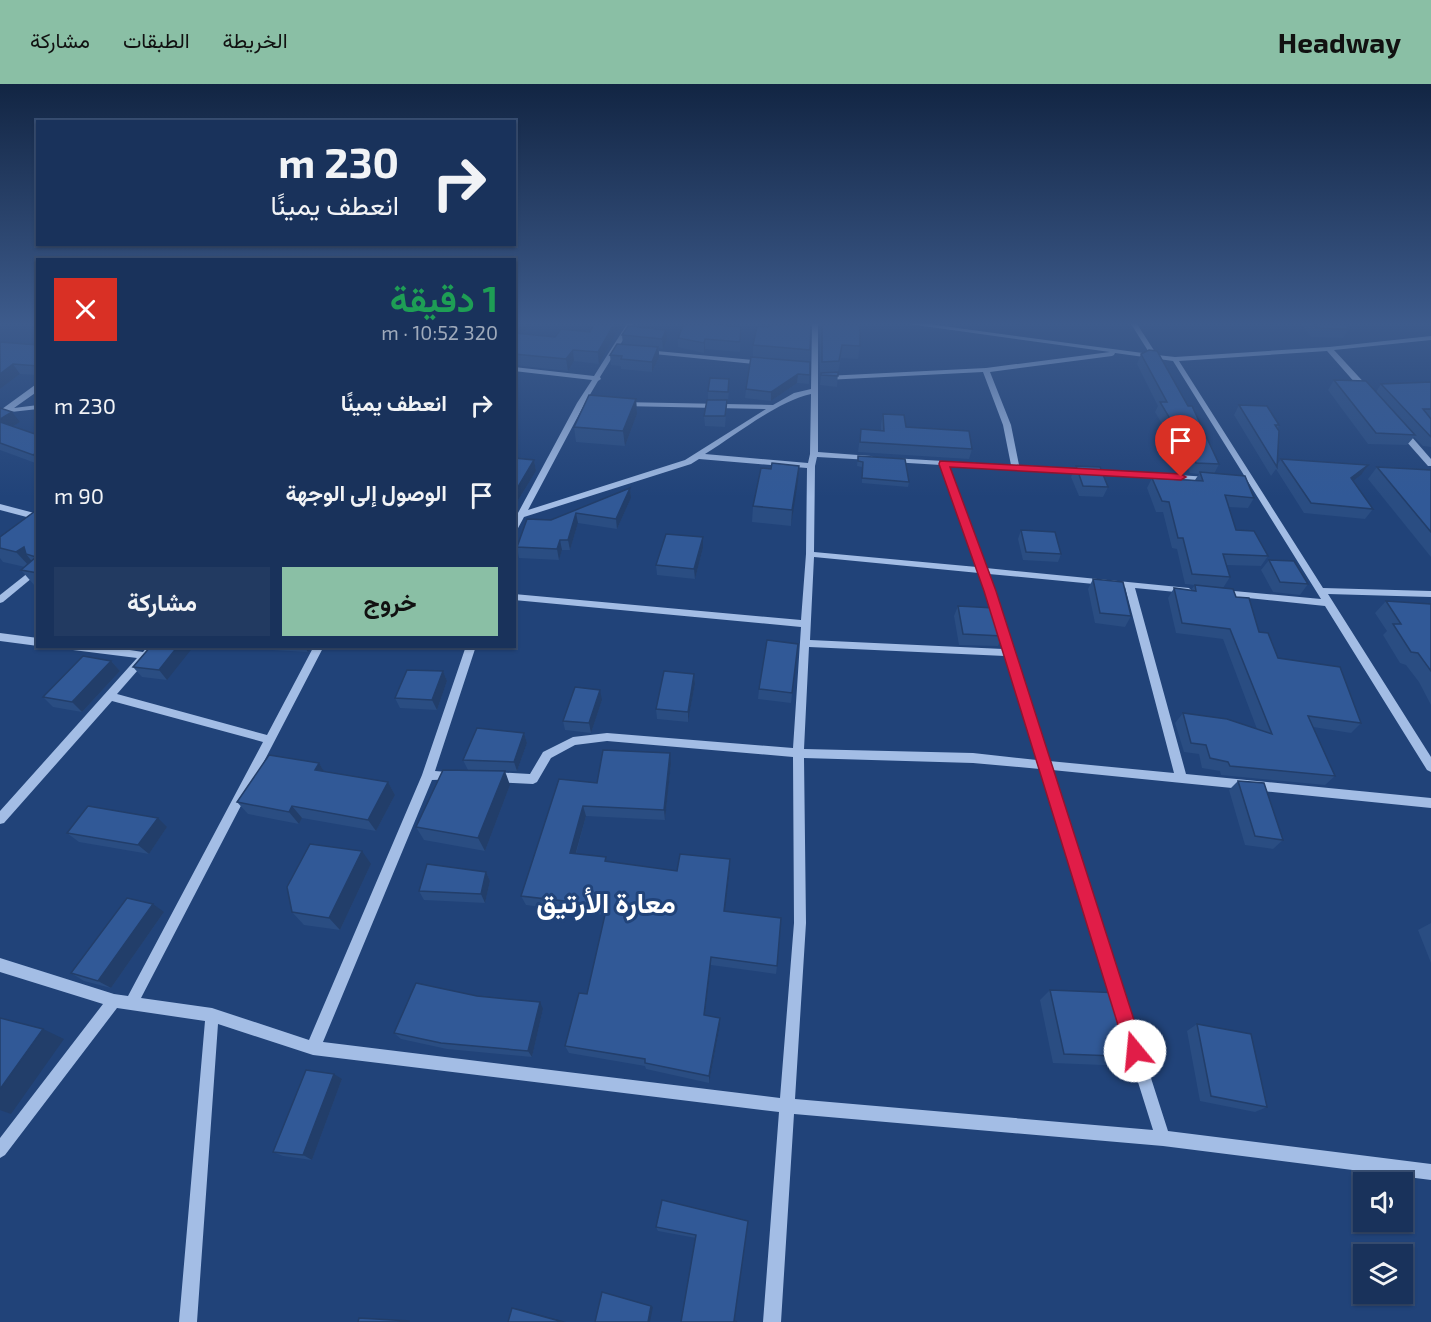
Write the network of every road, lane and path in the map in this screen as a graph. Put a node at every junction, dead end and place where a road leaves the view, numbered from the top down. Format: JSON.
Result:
{"nodes":[{"id":1,"x":596,"y":382,"type":"edge"},
{"id":2,"x":807,"y":382,"type":"edge"},
{"id":3,"x":811,"y":382,"type":"edge"},
{"id":4,"x":990,"y":382,"type":"edge"},
{"id":5,"x":1189,"y":382,"type":"edge"},
{"id":6,"x":1358,"y":382,"type":"edge"},
{"id":7,"x":36,"y":388,"type":"edge"},
{"id":8,"x":1376,"y":388,"type":"edge"},
{"id":9,"x":1365,"y":389,"type":"junction"},
{"id":10,"x":1372,"y":397,"type":"edge"},
{"id":11,"x":581,"y":403,"type":"junction"},
{"id":12,"x":592,"y":403,"type":"edge"},
{"id":13,"x":615,"y":404,"type":"edge"},
{"id":14,"x":36,"y":406,"type":"edge"},
{"id":15,"x":774,"y":407,"type":"junction"},
{"id":16,"x":2,"y":412,"type":"edge"},
{"id":17,"x":1394,"y":422,"type":"edge"},
{"id":18,"x":814,"y":454,"type":"junction"},
{"id":19,"x":697,"y":456,"type":"junction"},
{"id":20,"x":944,"y":464,"type":"junction"},
{"id":21,"x":1431,"y":464,"type":"edge"},
{"id":22,"x":811,"y":466,"type":"junction"},
{"id":23,"x":1015,"y":467,"type":"junction"},
{"id":24,"x":1217,"y":480,"type":"edge"},
{"id":25,"x":1240,"y":481,"type":"edge"},
{"id":26,"x":1252,"y":482,"type":"junction"},
{"id":27,"x":0,"y":507,"type":"edge"},
{"id":28,"x":36,"y":516,"type":"edge"},
{"id":29,"x":517,"y":516,"type":"edge"},
{"id":30,"x":810,"y":554,"type":"junction"},
{"id":31,"x":36,"y":570,"type":"edge"},
{"id":32,"x":983,"y":571,"type":"junction"},
{"id":33,"x":1129,"y":584,"type":"junction"},
{"id":34,"x":1199,"y":591,"type":"edge"},
{"id":35,"x":1321,"y":591,"type":"junction"},
{"id":36,"x":1211,"y":592,"type":"edge"},
{"id":37,"x":1431,"y":594,"type":"edge"},
{"id":38,"x":516,"y":597,"type":"edge"},
{"id":39,"x":0,"y":600,"type":"edge"},
{"id":40,"x":1328,"y":603,"type":"junction"},
{"id":41,"x":807,"y":624,"type":"junction"},
{"id":42,"x":0,"y":637,"type":"edge"},
{"id":43,"x":36,"y":642,"type":"edge"},
{"id":44,"x":805,"y":643,"type":"junction"},
{"id":45,"x":88,"y":648,"type":"edge"},
{"id":46,"x":152,"y":648,"type":"edge"},
{"id":47,"x":318,"y":648,"type":"edge"},
{"id":48,"x":470,"y":648,"type":"edge"},
{"id":49,"x":1010,"y":653,"type":"junction"},
{"id":50,"x":146,"y":656,"type":"junction"},
{"id":51,"x":109,"y":696,"type":"junction"},
{"id":52,"x":271,"y":740,"type":"junction"},
{"id":53,"x":1426,"y":750,"type":"edge"},
{"id":54,"x":798,"y":753,"type":"junction"},
{"id":55,"x":1045,"y":765,"type":"junction"},
{"id":56,"x":1431,"y":766,"type":"edge"},
{"id":57,"x":429,"y":775,"type":"junction"},
{"id":58,"x":463,"y":776,"type":"edge"},
{"id":59,"x":486,"y":777,"type":"edge"},
{"id":60,"x":1182,"y":778,"type":"junction"},
{"id":61,"x":1431,"y":803,"type":"edge"},
{"id":62,"x":2,"y":814,"type":"edge"},
{"id":63,"x":0,"y":965,"type":"edge"},
{"id":64,"x":114,"y":1001,"type":"junction"},
{"id":65,"x":131,"y":1004,"type":"junction"},
{"id":66,"x":1124,"y":1014,"type":"edge"},
{"id":67,"x":213,"y":1015,"type":"junction"},
{"id":68,"x":1131,"y":1037,"type":"edge"},
{"id":69,"x":313,"y":1048,"type":"junction"},
{"id":70,"x":787,"y":1106,"type":"junction"},
{"id":71,"x":1163,"y":1138,"type":"junction"},
{"id":72,"x":0,"y":1150,"type":"edge"},
{"id":73,"x":1431,"y":1172,"type":"edge"},
{"id":74,"x":188,"y":1322,"type":"edge"},
{"id":75,"x":772,"y":1322,"type":"edge"}],
"edges":[{"from":1,"to":11,"type":"street"},
{"from":2,"to":15,"type":"street"},
{"from":3,"to":18,"type":"street"},
{"from":4,"to":23,"type":"street"},
{"from":5,"to":26,"type":"street"},
{"from":6,"to":9,"type":"street"},
{"from":7,"to":16,"type":"street"},
{"from":8,"to":9,"type":"street"},
{"from":9,"to":10,"type":"street"},
{"from":11,"to":12,"type":"street"},
{"from":11,"to":29,"type":"street"},
{"from":13,"to":15,"type":"street"},
{"from":14,"to":16,"type":"street"},
{"from":15,"to":19,"type":"street"},
{"from":17,"to":21,"type":"street"},
{"from":18,"to":20,"type":"street"},
{"from":18,"to":22,"type":"street"},
{"from":19,"to":22,"type":"street"},
{"from":19,"to":29,"type":"street"},
{"from":20,"to":23,"type":"street"},
{"from":20,"to":32,"type":"street"},
{"from":22,"to":30,"type":"street"},
{"from":23,"to":24,"type":"street"},
{"from":25,"to":26,"type":"street"},
{"from":26,"to":35,"type":"street"},
{"from":27,"to":28,"type":"street"},
{"from":30,"to":32,"type":"street"},
{"from":30,"to":41,"type":"street"},
{"from":31,"to":39,"type":"street"},
{"from":32,"to":33,"type":"street"},
{"from":32,"to":49,"type":"street"},
{"from":33,"to":34,"type":"street"},
{"from":33,"to":60,"type":"street"},
{"from":35,"to":37,"type":"street"},
{"from":35,"to":40,"type":"street"},
{"from":36,"to":40,"type":"street"},
{"from":38,"to":41,"type":"street"},
{"from":40,"to":53,"type":"street"},
{"from":41,"to":44,"type":"street"},
{"from":42,"to":43,"type":"street"},
{"from":44,"to":49,"type":"street"},
{"from":44,"to":54,"type":"street"},
{"from":45,"to":50,"type":"street"},
{"from":46,"to":50,"type":"street"},
{"from":47,"to":52,"type":"street"},
{"from":48,"to":57,"type":"street"},
{"from":49,"to":55,"type":"street"},
{"from":50,"to":51,"type":"street"},
{"from":51,"to":52,"type":"street"},
{"from":51,"to":62,"type":"street"},
{"from":52,"to":65,"type":"street"},
{"from":53,"to":56,"type":"street"},
{"from":54,"to":55,"type":"street"},
{"from":54,"to":59,"type":"street"},
{"from":54,"to":70,"type":"street"},
{"from":55,"to":60,"type":"street"},
{"from":55,"to":66,"type":"street"},
{"from":57,"to":58,"type":"street"},
{"from":57,"to":69,"type":"street"},
{"from":60,"to":61,"type":"street"},
{"from":63,"to":64,"type":"street"},
{"from":64,"to":65,"type":"street"},
{"from":64,"to":72,"type":"street"},
{"from":65,"to":67,"type":"street"},
{"from":67,"to":69,"type":"street"},
{"from":67,"to":74,"type":"street"},
{"from":68,"to":71,"type":"street"},
{"from":69,"to":70,"type":"street"},
{"from":70,"to":71,"type":"street"},
{"from":70,"to":75,"type":"street"},
{"from":71,"to":73,"type":"street"}]}
